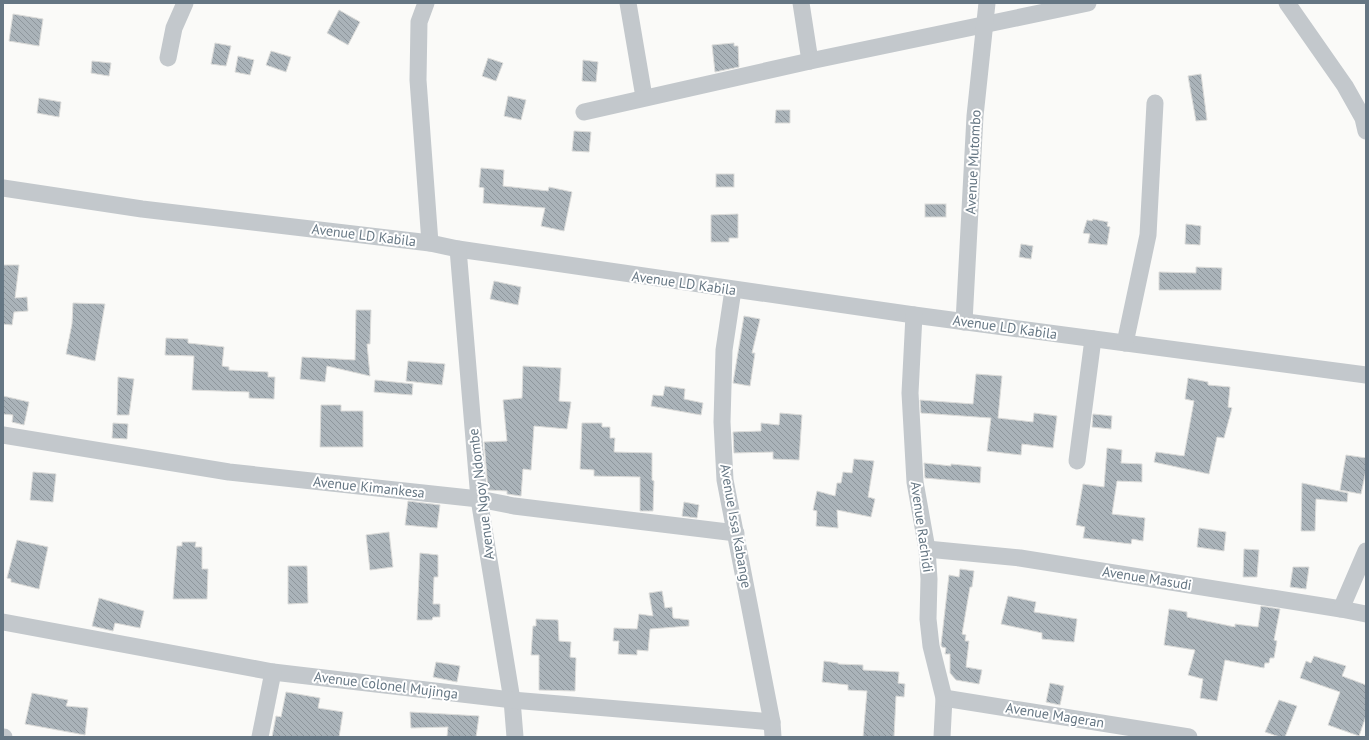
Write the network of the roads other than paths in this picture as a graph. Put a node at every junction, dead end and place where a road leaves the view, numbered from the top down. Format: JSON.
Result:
{"nodes":[{"id":1,"x":185,"y":3,"type":"edge"},
{"id":2,"x":426,"y":3,"type":"edge"},
{"id":3,"x":628,"y":3,"type":"edge"},
{"id":4,"x":801,"y":3,"type":"edge"},
{"id":5,"x":987,"y":3,"type":"edge"},
{"id":6,"x":1088,"y":3,"type":"edge"},
{"id":7,"x":1287,"y":3,"type":"edge"},
{"id":8,"x":984,"y":25,"type":"junction"},
{"id":9,"x":168,"y":58,"type":"dead end"},
{"id":10,"x":810,"y":61,"type":"junction"},
{"id":11,"x":644,"y":97,"type":"junction"},
{"id":12,"x":1155,"y":103,"type":"dead end"},
{"id":13,"x":584,"y":112,"type":"dead end"},
{"id":14,"x":1366,"y":131,"type":"edge"},
{"id":15,"x":3,"y":188,"type":"edge"},
{"id":16,"x":430,"y":243,"type":"junction"},
{"id":17,"x":458,"y":249,"type":"junction"},
{"id":18,"x":733,"y":290,"type":"junction"},
{"id":19,"x":914,"y":316,"type":"junction"},
{"id":20,"x":964,"y":322,"type":"junction"},
{"id":21,"x":1093,"y":339,"type":"junction"},
{"id":22,"x":1124,"y":343,"type":"junction"},
{"id":23,"x":1366,"y":375,"type":"edge"},
{"id":24,"x":3,"y":435,"type":"edge"},
{"id":25,"x":1077,"y":461,"type":"dead end"},
{"id":26,"x":479,"y":499,"type":"junction"},
{"id":27,"x":736,"y":533,"type":"junction"},
{"id":28,"x":927,"y":549,"type":"junction"},
{"id":29,"x":1366,"y":551,"type":"edge"},
{"id":30,"x":1341,"y":609,"type":"junction"},
{"id":31,"x":1366,"y":614,"type":"edge"},
{"id":32,"x":3,"y":622,"type":"edge"},
{"id":33,"x":273,"y":672,"type":"junction"},
{"id":34,"x":944,"y":698,"type":"junction"},
{"id":35,"x":512,"y":700,"type":"junction"},
{"id":36,"x":773,"y":729,"type":"edge"},
{"id":37,"x":260,"y":737,"type":"edge"},
{"id":38,"x":515,"y":737,"type":"edge"},
{"id":39,"x":942,"y":737,"type":"edge"},
{"id":40,"x":1189,"y":737,"type":"edge"}],
"edges":[{"from":1,"to":9,"type":"street"},
{"from":2,"to":16,"type":"street"},
{"from":3,"to":11,"type":"street"},
{"from":4,"to":10,"type":"street"},
{"from":5,"to":8,"type":"street","name":"Avenue Mutombo"},
{"from":6,"to":8,"type":"street"},
{"from":7,"to":14,"type":"street"},
{"from":8,"to":10,"type":"street"},
{"from":8,"to":20,"type":"street","name":"Avenue Mutombo"},
{"from":10,"to":11,"type":"street"},
{"from":11,"to":13,"type":"street"},
{"from":12,"to":22,"type":"street"},
{"from":15,"to":16,"type":"street","name":"Avenue LD Kabila"},
{"from":16,"to":17,"type":"street","name":"Avenue LD Kabila"},
{"from":17,"to":18,"type":"street","name":"Avenue LD Kabila"},
{"from":17,"to":26,"type":"street","name":"Avenue Ngoy Ndombe"},
{"from":18,"to":19,"type":"street","name":"Avenue LD Kabila"},
{"from":18,"to":27,"type":"street","name":"Avenue Issa Kabange"},
{"from":19,"to":20,"type":"street","name":"Avenue LD Kabila"},
{"from":19,"to":28,"type":"street","name":"Avenue Rachidi"},
{"from":20,"to":21,"type":"street","name":"Avenue LD Kabila"},
{"from":21,"to":22,"type":"street","name":"Avenue LD Kabila"},
{"from":21,"to":25,"type":"street"},
{"from":22,"to":23,"type":"street","name":"Avenue LD Kabila"},
{"from":24,"to":26,"type":"street","name":"Avenue Kimankesa"},
{"from":26,"to":27,"type":"street","name":"Avenue Kimankesa"},
{"from":26,"to":35,"type":"street","name":"Avenue Ngoy Ndombe"},
{"from":27,"to":36,"type":"street","name":"Avenue Issa Kabange"},
{"from":28,"to":30,"type":"street","name":"Avenue Masudi"},
{"from":28,"to":34,"type":"street","name":"Avenue Rachidi"},
{"from":29,"to":30,"type":"street"},
{"from":30,"to":31,"type":"street","name":"Avenue Masudi"},
{"from":32,"to":33,"type":"street","name":"Avenue Colonel Mujinga"},
{"from":33,"to":35,"type":"street","name":"Avenue Colonel Mujinga"},
{"from":33,"to":37,"type":"street"},
{"from":34,"to":39,"type":"street","name":"Avenue Rachidi"},
{"from":34,"to":40,"type":"street","name":"Avenue Mageran"},
{"from":35,"to":36,"type":"street","name":"Avenue Colonel Mujinga"},
{"from":35,"to":38,"type":"street","name":"Avenue Ngoy Ndombe"}]}
